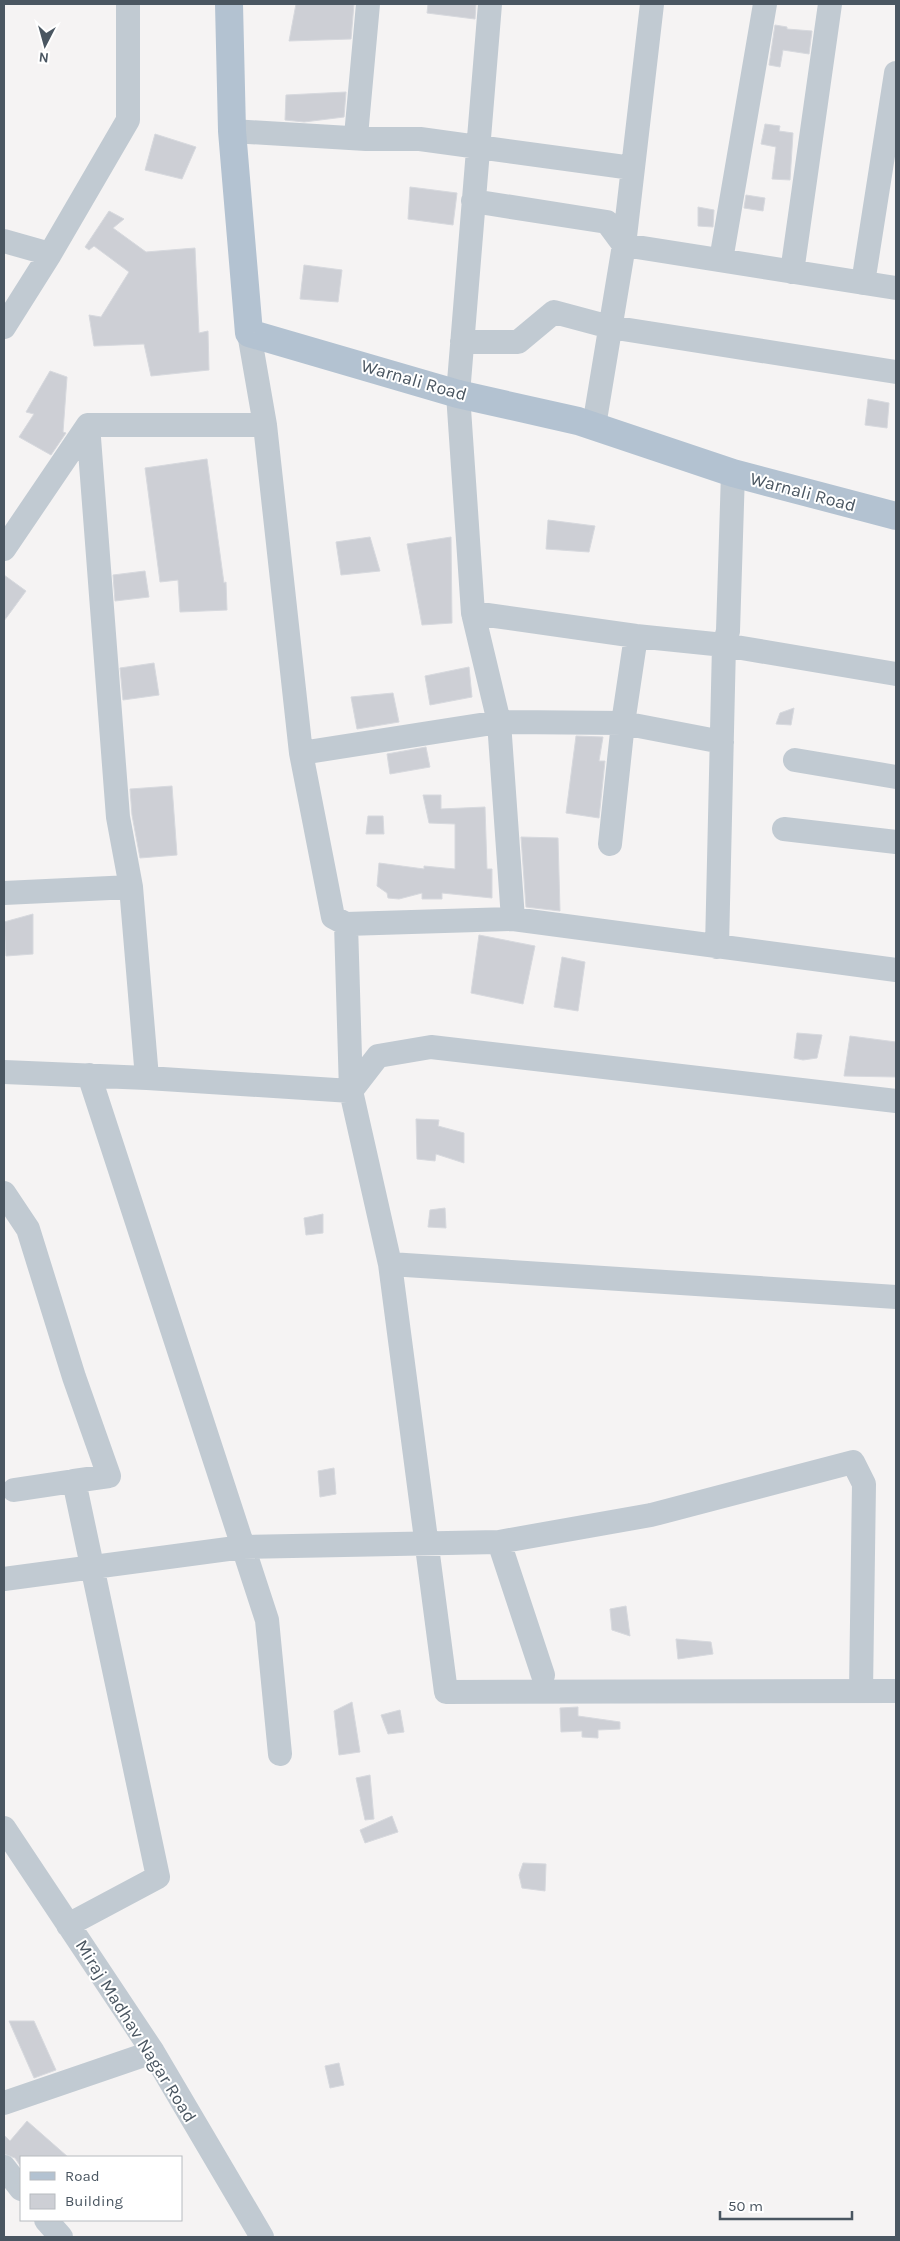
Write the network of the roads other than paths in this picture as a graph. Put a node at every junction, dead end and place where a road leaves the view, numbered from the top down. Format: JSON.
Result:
{"nodes":[{"id":1,"x":128,"y":4,"type":"edge"},
{"id":2,"x":229,"y":4,"type":"edge"},
{"id":3,"x":368,"y":4,"type":"edge"},
{"id":4,"x":490,"y":4,"type":"edge"},
{"id":5,"x":652,"y":4,"type":"edge"},
{"id":6,"x":765,"y":4,"type":"edge"},
{"id":7,"x":830,"y":4,"type":"edge"},
{"id":8,"x":896,"y":73,"type":"edge"},
{"id":9,"x":232,"y":131,"type":"junction"},
{"id":10,"x":366,"y":139,"type":"junction"},
{"id":11,"x":478,"y":146,"type":"junction"},
{"id":12,"x":632,"y":168,"type":"junction"},
{"id":13,"x":473,"y":201,"type":"junction"},
{"id":14,"x":4,"y":241,"type":"edge"},
{"id":15,"x":624,"y":245,"type":"junction"},
{"id":16,"x":50,"y":254,"type":"junction"},
{"id":17,"x":721,"y":260,"type":"junction"},
{"id":18,"x":792,"y":272,"type":"junction"},
{"id":19,"x":864,"y":283,"type":"junction"},
{"id":20,"x":896,"y":288,"type":"edge"},
{"id":21,"x":610,"y":327,"type":"junction"},
{"id":22,"x":4,"y":328,"type":"edge"},
{"id":23,"x":249,"y":332,"type":"junction"},
{"id":24,"x":462,"y":342,"type":"junction"},
{"id":25,"x":896,"y":372,"type":"edge"},
{"id":26,"x":458,"y":394,"type":"junction"},
{"id":27,"x":88,"y":425,"type":"junction"},
{"id":28,"x":265,"y":425,"type":"junction"},
{"id":29,"x":594,"y":426,"type":"junction"},
{"id":30,"x":733,"y":473,"type":"junction"},
{"id":31,"x":896,"y":516,"type":"edge"},
{"id":32,"x":4,"y":548,"type":"edge"},
{"id":33,"x":473,"y":613,"type":"junction"},
{"id":34,"x":636,"y":636,"type":"junction"},
{"id":35,"x":724,"y":645,"type":"junction"},
{"id":36,"x":896,"y":674,"type":"edge"},
{"id":37,"x":499,"y":722,"type":"junction"},
{"id":38,"x":623,"y":723,"type":"junction"},
{"id":39,"x":722,"y":742,"type":"junction"},
{"id":40,"x":300,"y":753,"type":"junction"},
{"id":41,"x":795,"y":760,"type":"dead end"},
{"id":42,"x":896,"y":777,"type":"edge"},
{"id":43,"x":784,"y":830,"type":"dead end"},
{"id":44,"x":896,"y":842,"type":"edge"},
{"id":45,"x":610,"y":844,"type":"dead end"},
{"id":46,"x":131,"y":887,"type":"junction"},
{"id":47,"x":4,"y":892,"type":"edge"},
{"id":48,"x":513,"y":919,"type":"junction"},
{"id":49,"x":346,"y":924,"type":"junction"},
{"id":50,"x":717,"y":946,"type":"junction"},
{"id":51,"x":896,"y":970,"type":"edge"},
{"id":52,"x":4,"y":1072,"type":"edge"},
{"id":53,"x":90,"y":1076,"type":"junction"},
{"id":54,"x":147,"y":1078,"type":"junction"},
{"id":55,"x":351,"y":1092,"type":"junction"},
{"id":56,"x":896,"y":1102,"type":"edge"},
{"id":57,"x":4,"y":1193,"type":"edge"},
{"id":58,"x":390,"y":1264,"type":"junction"},
{"id":59,"x":896,"y":1297,"type":"edge"},
{"id":60,"x":74,"y":1480,"type":"junction"},
{"id":61,"x":7,"y":1485,"type":"edge"},
{"id":62,"x":499,"y":1542,"type":"junction"},
{"id":63,"x":427,"y":1543,"type":"junction"},
{"id":64,"x":243,"y":1547,"type":"junction"},
{"id":65,"x":94,"y":1567,"type":"junction"},
{"id":66,"x":4,"y":1579,"type":"edge"},
{"id":67,"x":543,"y":1675,"type":"dead end"},
{"id":68,"x":861,"y":1691,"type":"junction"},
{"id":69,"x":896,"y":1691,"type":"edge"},
{"id":70,"x":280,"y":1754,"type":"dead end"},
{"id":71,"x":4,"y":1828,"type":"edge"},
{"id":72,"x":68,"y":1925,"type":"junction"},
{"id":73,"x":153,"y":2052,"type":"junction"},
{"id":74,"x":4,"y":2103,"type":"edge"},
{"id":75,"x":4,"y":2167,"type":"edge"},
{"id":76,"x":20,"y":2188,"type":"edge"},
{"id":77,"x":47,"y":2221,"type":"edge"},
{"id":78,"x":61,"y":2237,"type":"edge"},
{"id":79,"x":262,"y":2237,"type":"edge"}],
"edges":[{"from":1,"to":16,"type":"street"},
{"from":2,"to":9,"type":"main road"},
{"from":3,"to":10,"type":"street"},
{"from":4,"to":11,"type":"street"},
{"from":5,"to":12,"type":"street"},
{"from":6,"to":17,"type":"street"},
{"from":7,"to":18,"type":"street"},
{"from":8,"to":19,"type":"street"},
{"from":9,"to":10,"type":"street"},
{"from":9,"to":23,"type":"main road"},
{"from":10,"to":11,"type":"street"},
{"from":11,"to":12,"type":"street"},
{"from":11,"to":13,"type":"street"},
{"from":12,"to":15,"type":"street"},
{"from":13,"to":15,"type":"street"},
{"from":13,"to":24,"type":"street"},
{"from":14,"to":16,"type":"street"},
{"from":15,"to":17,"type":"street"},
{"from":15,"to":21,"type":"street"},
{"from":16,"to":22,"type":"street"},
{"from":17,"to":18,"type":"street"},
{"from":18,"to":19,"type":"street"},
{"from":19,"to":20,"type":"street"},
{"from":21,"to":24,"type":"street"},
{"from":21,"to":25,"type":"street"},
{"from":21,"to":29,"type":"street"},
{"from":23,"to":26,"type":"main road","name":"Warnali Road"},
{"from":23,"to":28,"type":"street"},
{"from":24,"to":26,"type":"street"},
{"from":26,"to":29,"type":"main road","name":"Warnali Road"},
{"from":26,"to":33,"type":"street"},
{"from":27,"to":28,"type":"street"},
{"from":27,"to":32,"type":"street"},
{"from":27,"to":46,"type":"street"},
{"from":28,"to":40,"type":"street"},
{"from":29,"to":30,"type":"main road","name":"Warnali Road"},
{"from":30,"to":31,"type":"main road","name":"Warnali Road"},
{"from":30,"to":35,"type":"street"},
{"from":33,"to":34,"type":"street"},
{"from":33,"to":37,"type":"street"},
{"from":34,"to":35,"type":"street"},
{"from":34,"to":38,"type":"street"},
{"from":35,"to":36,"type":"street"},
{"from":35,"to":39,"type":"street"},
{"from":37,"to":38,"type":"street"},
{"from":37,"to":40,"type":"street"},
{"from":37,"to":48,"type":"street"},
{"from":38,"to":39,"type":"street"},
{"from":38,"to":45,"type":"street"},
{"from":39,"to":50,"type":"street"},
{"from":40,"to":49,"type":"street"},
{"from":41,"to":42,"type":"street"},
{"from":43,"to":44,"type":"street"},
{"from":46,"to":47,"type":"street"},
{"from":46,"to":54,"type":"street"},
{"from":48,"to":49,"type":"street"},
{"from":48,"to":50,"type":"street"},
{"from":49,"to":55,"type":"street"},
{"from":50,"to":51,"type":"street"},
{"from":52,"to":53,"type":"street"},
{"from":53,"to":54,"type":"street"},
{"from":53,"to":64,"type":"street"},
{"from":54,"to":55,"type":"street"},
{"from":55,"to":56,"type":"street"},
{"from":55,"to":58,"type":"street"},
{"from":57,"to":60,"type":"street"},
{"from":58,"to":59,"type":"street"},
{"from":58,"to":63,"type":"street"},
{"from":60,"to":61,"type":"street"},
{"from":60,"to":65,"type":"street"},
{"from":62,"to":63,"type":"street"},
{"from":62,"to":67,"type":"street"},
{"from":62,"to":68,"type":"street"},
{"from":63,"to":64,"type":"street"},
{"from":63,"to":68,"type":"street"},
{"from":64,"to":65,"type":"street"},
{"from":64,"to":70,"type":"street"},
{"from":65,"to":66,"type":"street"},
{"from":65,"to":72,"type":"street"},
{"from":68,"to":69,"type":"street"},
{"from":71,"to":72,"type":"street","name":"Miraj Madhav Nagar Road"},
{"from":72,"to":73,"type":"street","name":"Miraj Madhav Nagar Road"},
{"from":73,"to":74,"type":"street"},
{"from":73,"to":79,"type":"street","name":"Miraj Madhav Nagar Road"},
{"from":75,"to":76,"type":"street"},
{"from":77,"to":78,"type":"street"}]}
